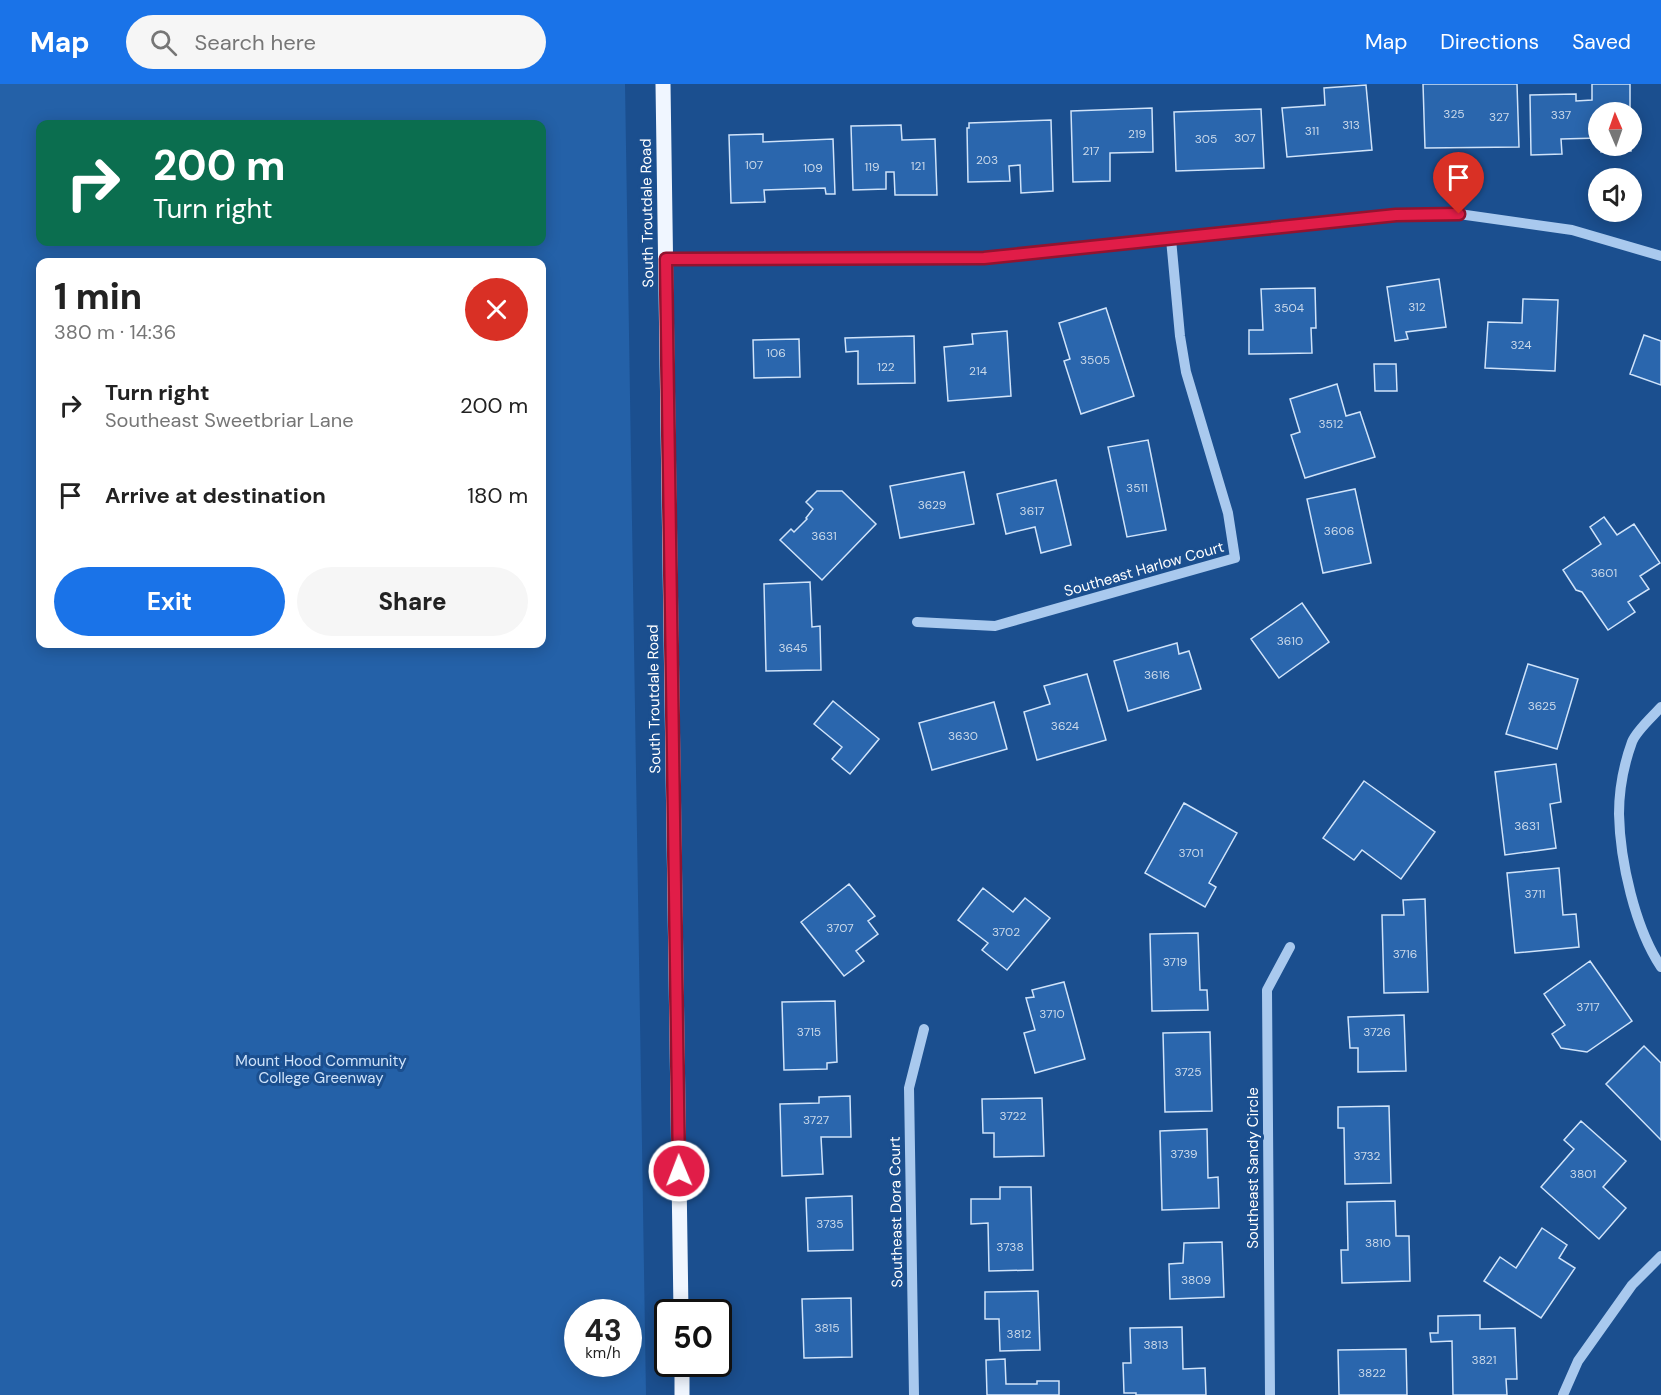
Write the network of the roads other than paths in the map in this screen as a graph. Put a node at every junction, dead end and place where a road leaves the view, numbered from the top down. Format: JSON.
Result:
{"nodes":[{"id":1,"x":663,"y":84,"type":"edge"},
{"id":2,"x":1171,"y":239,"type":"junction"},
{"id":3,"x":1661,"y":256,"type":"edge"},
{"id":4,"x":666,"y":259,"type":"junction"},
{"id":5,"x":917,"y":622,"type":"dead end"},
{"id":6,"x":1661,"y":707,"type":"edge"},
{"id":7,"x":1290,"y":947,"type":"dead end"},
{"id":8,"x":1661,"y":967,"type":"edge"},
{"id":9,"x":924,"y":1029,"type":"dead end"},
{"id":10,"x":1661,"y":1256,"type":"edge"},
{"id":11,"x":681,"y":1299,"type":"edge"},
{"id":12,"x":682,"y":1377,"type":"edge"},
{"id":13,"x":682,"y":1395,"type":"edge"},
{"id":14,"x":914,"y":1395,"type":"edge"},
{"id":15,"x":1270,"y":1395,"type":"edge"},
{"id":16,"x":1563,"y":1395,"type":"edge"}],
"edges":[{"from":1,"to":4,"type":"main road","name":"South Troutdale Road"},
{"from":2,"to":3,"type":"street"},
{"from":2,"to":4,"type":"street"},
{"from":2,"to":5,"type":"street","name":"Southeast Harlow Court"},
{"from":4,"to":11,"type":"main road","name":"South Troutdale Road"},
{"from":6,"to":8,"type":"street"},
{"from":7,"to":15,"type":"street","name":"Southeast Sandy Circle"},
{"from":9,"to":14,"type":"street","name":"Southeast Dora Court"},
{"from":10,"to":16,"type":"street"},
{"from":12,"to":13,"type":"main road"}]}
